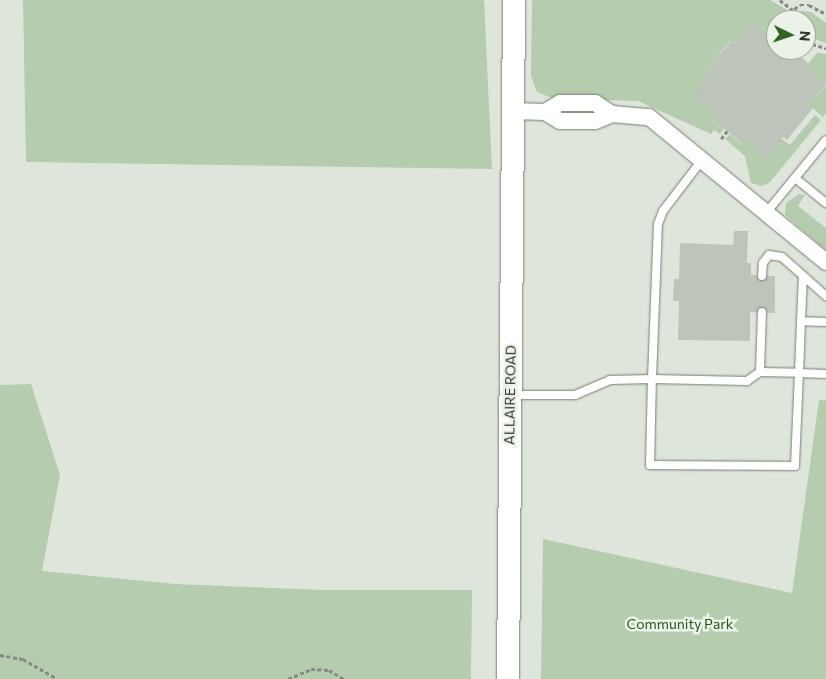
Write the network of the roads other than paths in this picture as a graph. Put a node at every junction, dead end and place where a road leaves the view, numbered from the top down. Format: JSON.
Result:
{"nodes":[{"id":1,"x":514,"y":0,"type":"edge"},
{"id":2,"x":513,"y":111,"type":"junction"},
{"id":3,"x":826,"y":140,"type":"edge"},
{"id":4,"x":702,"y":160,"type":"junction"},
{"id":5,"x":795,"y":178,"type":"junction"},
{"id":6,"x":826,"y":203,"type":"edge"},
{"id":7,"x":766,"y":212,"type":"junction"},
{"id":8,"x":826,"y":262,"type":"edge"},
{"id":9,"x":762,"y":276,"type":"dead end"},
{"id":10,"x":803,"y":276,"type":"junction"},
{"id":11,"x":826,"y":296,"type":"edge"},
{"id":12,"x":762,"y":312,"type":"dead end"},
{"id":13,"x":801,"y":320,"type":"junction"},
{"id":14,"x":826,"y":322,"type":"edge"},
{"id":15,"x":760,"y":372,"type":"junction"},
{"id":16,"x":799,"y":373,"type":"junction"},
{"id":17,"x":826,"y":374,"type":"edge"},
{"id":18,"x":652,"y":379,"type":"junction"},
{"id":19,"x":510,"y":395,"type":"junction"},
{"id":20,"x":508,"y":679,"type":"edge"}],
"edges":[{"from":1,"to":2,"type":"main road","name":"ALLAIRE ROAD"},
{"from":2,"to":4,"type":"street"},
{"from":2,"to":19,"type":"main road","name":"ALLAIRE ROAD"},
{"from":3,"to":5,"type":"lane"},
{"from":4,"to":7,"type":"street"},
{"from":4,"to":18,"type":"lane"},
{"from":5,"to":6,"type":"lane"},
{"from":5,"to":7,"type":"lane"},
{"from":7,"to":8,"type":"street"},
{"from":9,"to":10,"type":"lane"},
{"from":10,"to":11,"type":"lane"},
{"from":10,"to":13,"type":"lane"},
{"from":12,"to":15,"type":"lane"},
{"from":13,"to":14,"type":"lane"},
{"from":13,"to":16,"type":"lane"},
{"from":15,"to":16,"type":"lane"},
{"from":15,"to":18,"type":"lane"},
{"from":16,"to":17,"type":"lane"},
{"from":16,"to":18,"type":"lane"},
{"from":18,"to":19,"type":"lane"},
{"from":19,"to":20,"type":"main road","name":"ALLAIRE ROAD"}]}
